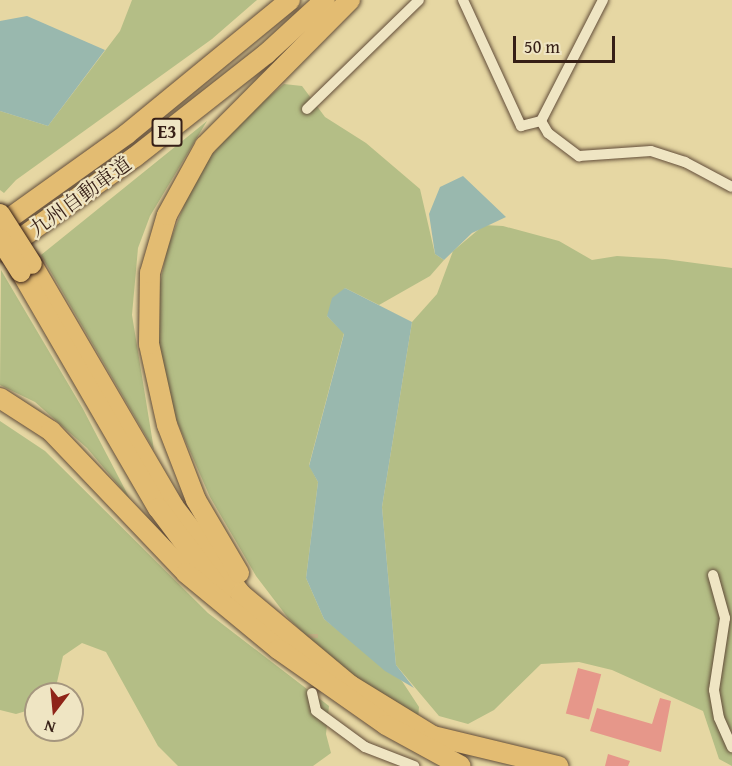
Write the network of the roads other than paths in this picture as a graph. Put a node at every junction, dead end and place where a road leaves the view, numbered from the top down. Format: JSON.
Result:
{"nodes":[{"id":1,"x":290,"y":0,"type":"edge"},
{"id":2,"x":325,"y":0,"type":"edge"},
{"id":3,"x":350,"y":0,"type":"edge"},
{"id":4,"x":419,"y":0,"type":"edge"},
{"id":5,"x":463,"y":0,"type":"edge"},
{"id":6,"x":603,"y":0,"type":"edge"},
{"id":7,"x":307,"y":109,"type":"dead end"},
{"id":8,"x":541,"y":121,"type":"junction"},
{"id":9,"x":83,"y":167,"type":"junction"},
{"id":10,"x":732,"y":187,"type":"edge"},
{"id":11,"x":0,"y":212,"type":"edge"},
{"id":12,"x":0,"y":225,"type":"edge"},
{"id":13,"x":0,"y":239,"type":"edge"},
{"id":14,"x":0,"y":253,"type":"edge"},
{"id":15,"x":27,"y":268,"type":"junction"},
{"id":16,"x":0,"y":398,"type":"edge"},
{"id":17,"x":713,"y":575,"type":"dead end"},
{"id":18,"x":242,"y":619,"type":"junction"},
{"id":19,"x":273,"y":621,"type":"junction"},
{"id":20,"x":312,"y":693,"type":"dead end"},
{"id":21,"x":732,"y":747,"type":"edge"},
{"id":22,"x":414,"y":766,"type":"edge"},
{"id":23,"x":461,"y":766,"type":"edge"},
{"id":24,"x":558,"y":766,"type":"edge"}],
"edges":[{"from":1,"to":9,"type":"highway","name":"九州自動車道","number":"E3"},
{"from":2,"to":14,"type":"highway","name":"九州自動車道","number":"E3"},
{"from":3,"to":19,"type":"highway"},
{"from":4,"to":7,"type":"street"},
{"from":5,"to":8,"type":"street"},
{"from":6,"to":8,"type":"street"},
{"from":8,"to":10,"type":"street"},
{"from":9,"to":11,"type":"highway"},
{"from":9,"to":12,"type":"highway","name":"九州自動車道","number":"E3"},
{"from":11,"to":15,"type":"highway","bridge":true},
{"from":13,"to":15,"type":"highway","bridge":true},
{"from":15,"to":18,"type":"highway"},
{"from":15,"to":19,"type":"highway"},
{"from":16,"to":18,"type":"highway"},
{"from":17,"to":21,"type":"street"},
{"from":18,"to":23,"type":"highway"},
{"from":19,"to":24,"type":"highway"},
{"from":20,"to":22,"type":"street"}]}
